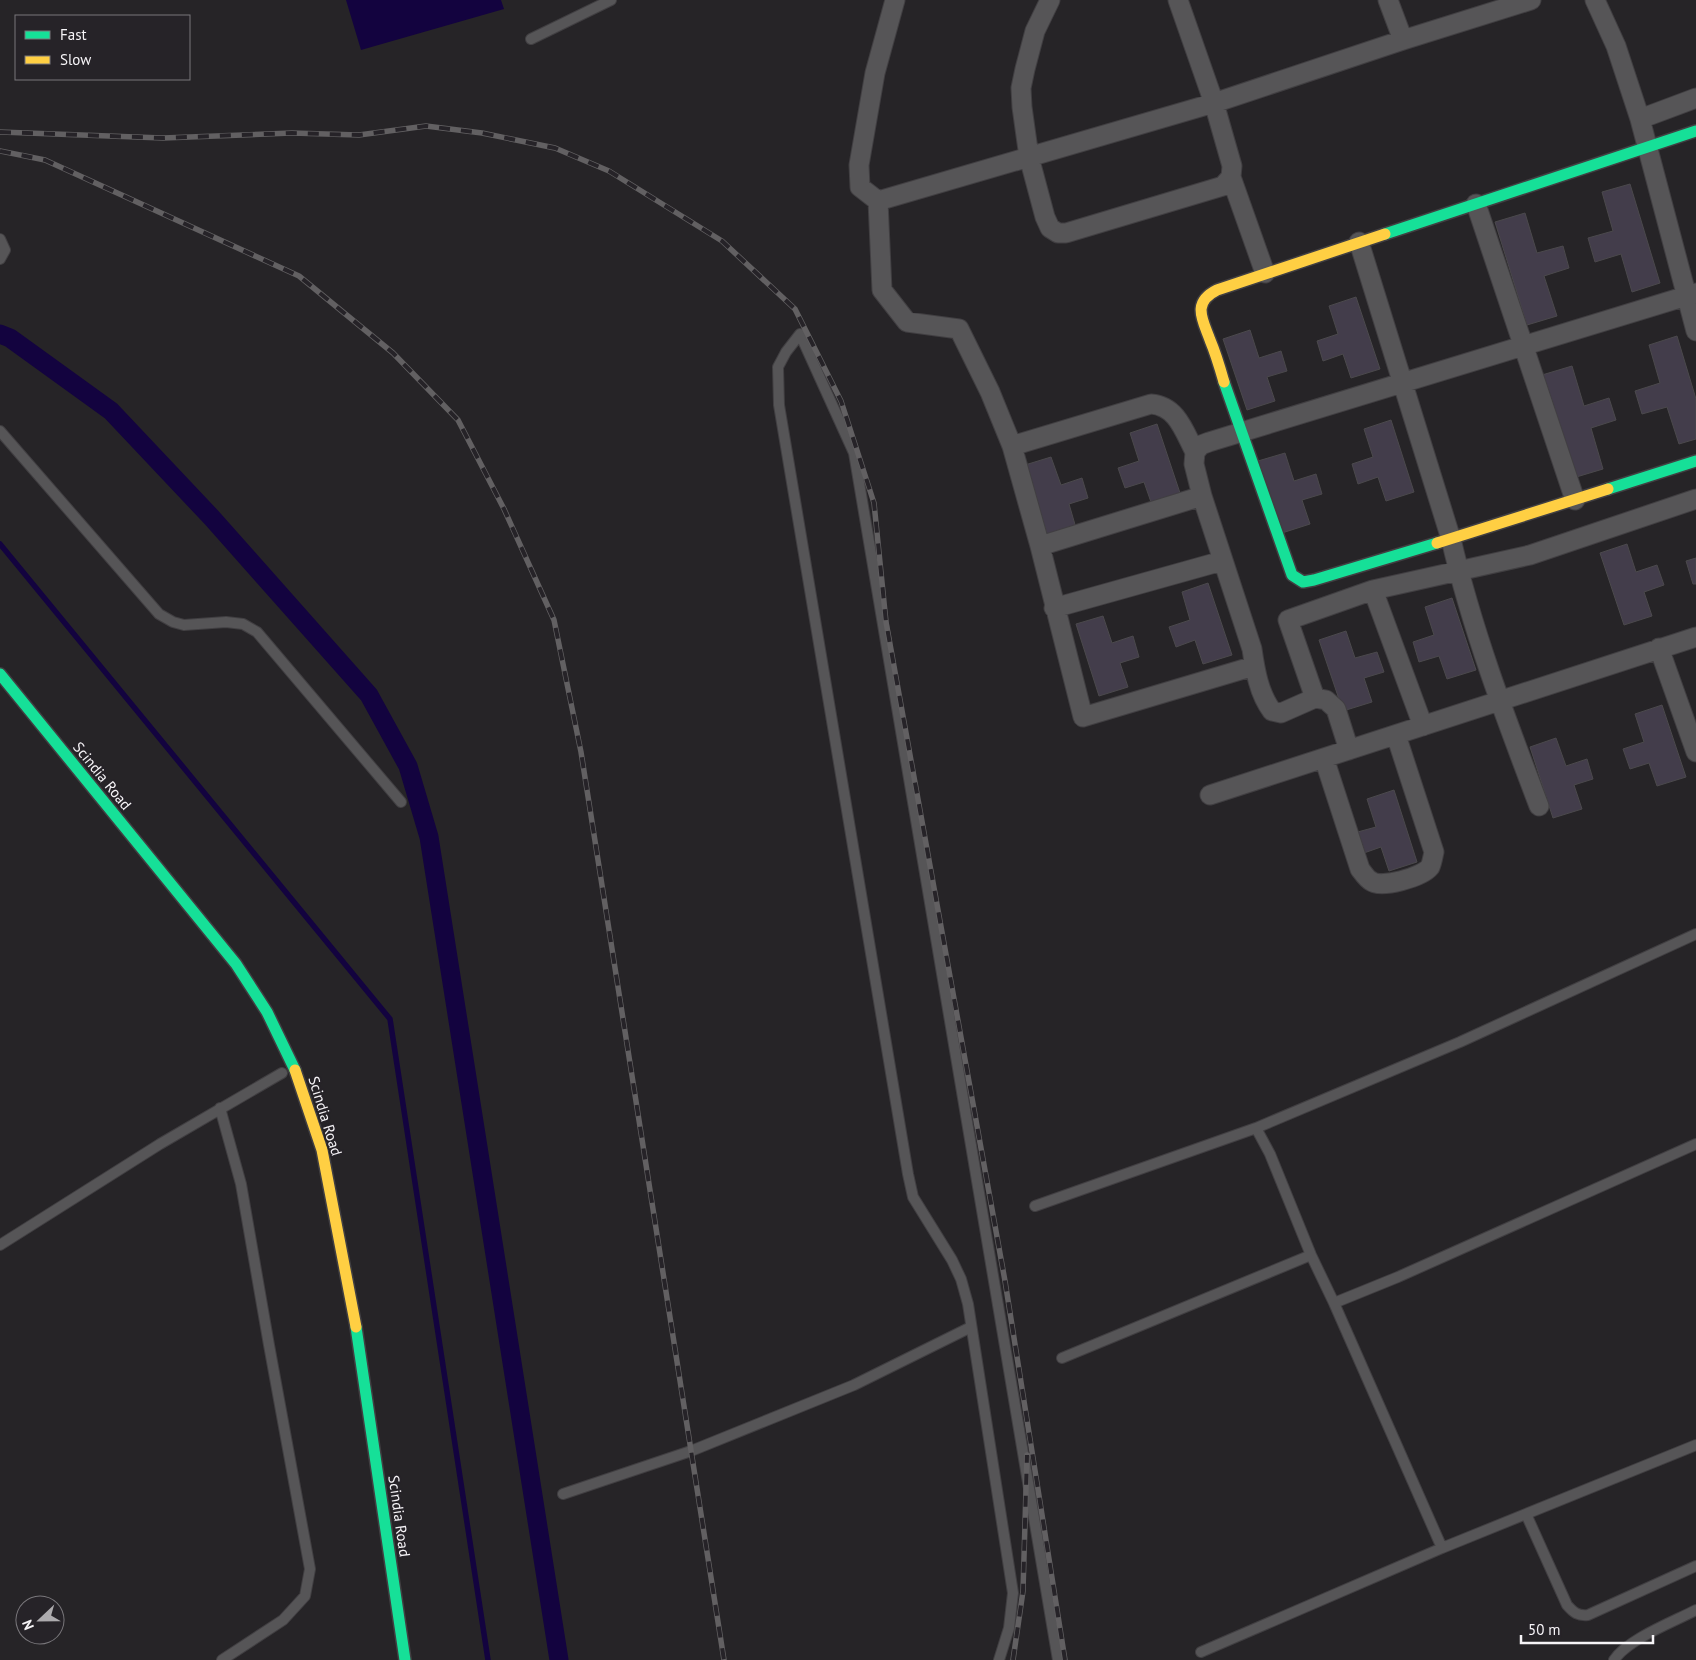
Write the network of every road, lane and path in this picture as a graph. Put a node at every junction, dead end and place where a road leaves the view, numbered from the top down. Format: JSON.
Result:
{"nodes":[{"id":1,"x":611,"y":0,"type":"edge"},
{"id":2,"x":895,"y":0,"type":"edge"},
{"id":3,"x":1050,"y":0,"type":"edge"},
{"id":4,"x":1178,"y":0,"type":"edge"},
{"id":5,"x":1388,"y":0,"type":"edge"},
{"id":6,"x":1531,"y":0,"type":"edge"},
{"id":7,"x":1594,"y":0,"type":"edge"},
{"id":8,"x":531,"y":39,"type":"dead end"},
{"id":9,"x":1402,"y":40,"type":"junction"},
{"id":10,"x":1696,"y":98,"type":"edge"},
{"id":11,"x":1214,"y":103,"type":"junction"},
{"id":12,"x":1640,"y":119,"type":"junction"},
{"id":13,"x":1696,"y":131,"type":"edge"},
{"id":14,"x":1647,"y":148,"type":"junction"},
{"id":15,"x":1028,"y":157,"type":"junction"},
{"id":16,"x":1231,"y":177,"type":"junction"},
{"id":17,"x":878,"y":201,"type":"junction"},
{"id":18,"x":1476,"y":204,"type":"junction"},
{"id":19,"x":0,"y":239,"type":"edge"},
{"id":20,"x":1359,"y":242,"type":"junction"},
{"id":21,"x":0,"y":259,"type":"edge"},
{"id":22,"x":1265,"y":273,"type":"junction"},
{"id":23,"x":1691,"y":294,"type":"edge"},
{"id":24,"x":1696,"y":331,"type":"edge"},
{"id":25,"x":1523,"y":345,"type":"junction"},
{"id":26,"x":1402,"y":382,"type":"junction"},
{"id":27,"x":0,"y":431,"type":"edge"},
{"id":28,"x":1242,"y":431,"type":"junction"},
{"id":29,"x":1012,"y":446,"type":"junction"},
{"id":30,"x":1195,"y":452,"type":"junction"},
{"id":31,"x":1696,"y":461,"type":"edge"},
{"id":32,"x":1202,"y":496,"type":"junction"},
{"id":33,"x":1696,"y":499,"type":"edge"},
{"id":34,"x":1575,"y":500,"type":"junction"},
{"id":35,"x":1451,"y":539,"type":"junction"},
{"id":36,"x":1040,"y":546,"type":"junction"},
{"id":37,"x":1222,"y":561,"type":"junction"},
{"id":38,"x":1458,"y":570,"type":"junction"},
{"id":39,"x":1373,"y":590,"type":"junction"},
{"id":40,"x":1054,"y":608,"type":"junction"},
{"id":41,"x":1696,"y":637,"type":"edge"},
{"id":42,"x":1659,"y":648,"type":"junction"},
{"id":43,"x":1254,"y":666,"type":"junction"},
{"id":44,"x":0,"y":674,"type":"edge"},
{"id":45,"x":1315,"y":698,"type":"junction"},
{"id":46,"x":1499,"y":700,"type":"junction"},
{"id":47,"x":1424,"y":726,"type":"junction"},
{"id":48,"x":1396,"y":735,"type":"junction"},
{"id":49,"x":1349,"y":750,"type":"junction"},
{"id":50,"x":1696,"y":752,"type":"edge"},
{"id":51,"x":1324,"y":758,"type":"junction"},
{"id":52,"x":80,"y":791,"type":"dead end"},
{"id":53,"x":1210,"y":795,"type":"dead end"},
{"id":54,"x":401,"y":802,"type":"dead end"},
{"id":55,"x":1539,"y":806,"type":"dead end"},
{"id":56,"x":195,"y":932,"type":"dead end"},
{"id":57,"x":1696,"y":934,"type":"edge"},
{"id":58,"x":237,"y":986,"type":"dead end"},
{"id":59,"x":248,"y":1002,"type":"dead end"},
{"id":60,"x":274,"y":1052,"type":"dead end"},
{"id":61,"x":284,"y":1077,"type":"joint"},
{"id":62,"x":220,"y":1108,"type":"junction"},
{"id":63,"x":1256,"y":1128,"type":"junction"},
{"id":64,"x":1696,"y":1144,"type":"edge"},
{"id":65,"x":1035,"y":1206,"type":"dead end"},
{"id":66,"x":0,"y":1245,"type":"edge"},
{"id":67,"x":330,"y":1254,"type":"dead end"},
{"id":68,"x":1311,"y":1255,"type":"junction"},
{"id":69,"x":334,"y":1273,"type":"dead end"},
{"id":70,"x":1334,"y":1303,"type":"junction"},
{"id":71,"x":971,"y":1327,"type":"junction"},
{"id":72,"x":1062,"y":1358,"type":"dead end"},
{"id":73,"x":1696,"y":1444,"type":"edge"},
{"id":74,"x":563,"y":1494,"type":"dead end"},
{"id":75,"x":1526,"y":1514,"type":"junction"},
{"id":76,"x":1442,"y":1548,"type":"junction"},
{"id":77,"x":1696,"y":1566,"type":"edge"},
{"id":78,"x":1696,"y":1610,"type":"edge"},
{"id":79,"x":387,"y":1617,"type":"dead end"},
{"id":80,"x":1201,"y":1652,"type":"dead end"},
{"id":81,"x":222,"y":1660,"type":"edge"},
{"id":82,"x":394,"y":1660,"type":"edge"},
{"id":83,"x":405,"y":1660,"type":"edge"},
{"id":84,"x":999,"y":1660,"type":"edge"},
{"id":85,"x":1058,"y":1660,"type":"edge"},
{"id":86,"x":1614,"y":1660,"type":"edge"}],
"edges":[{"from":1,"to":8,"type":"lane"},
{"from":2,"to":17,"type":"street"},
{"from":3,"to":15,"type":"street"},
{"from":4,"to":11,"type":"street"},
{"from":5,"to":9,"type":"street"},
{"from":6,"to":9,"type":"street"},
{"from":7,"to":12,"type":"street"},
{"from":9,"to":11,"type":"street"},
{"from":10,"to":12,"type":"street"},
{"from":11,"to":15,"type":"street"},
{"from":11,"to":16,"type":"street"},
{"from":12,"to":14,"type":"street"},
{"from":13,"to":14,"type":"main road"},
{"from":14,"to":18,"type":"main road"},
{"from":14,"to":23,"type":"street"},
{"from":15,"to":16,"type":"street"},
{"from":15,"to":17,"type":"street"},
{"from":16,"to":22,"type":"street"},
{"from":17,"to":29,"type":"street"},
{"from":18,"to":20,"type":"main road"},
{"from":18,"to":25,"type":"street"},
{"from":19,"to":21,"type":"lane"},
{"from":20,"to":22,"type":"main road"},
{"from":20,"to":26,"type":"street"},
{"from":22,"to":28,"type":"main road"},
{"from":23,"to":24,"type":"street"},
{"from":23,"to":25,"type":"street"},
{"from":25,"to":26,"type":"street"},
{"from":25,"to":34,"type":"street"},
{"from":26,"to":28,"type":"street"},
{"from":26,"to":35,"type":"street"},
{"from":27,"to":54,"type":"lane"},
{"from":28,"to":30,"type":"street"},
{"from":28,"to":35,"type":"main road"},
{"from":29,"to":30,"type":"street"},
{"from":29,"to":36,"type":"street"},
{"from":30,"to":32,"type":"street"},
{"from":31,"to":34,"type":"main road"},
{"from":32,"to":36,"type":"street"},
{"from":32,"to":37,"type":"street"},
{"from":33,"to":38,"type":"street"},
{"from":34,"to":35,"type":"main road"},
{"from":35,"to":38,"type":"street"},
{"from":36,"to":40,"type":"street"},
{"from":37,"to":40,"type":"street"},
{"from":37,"to":43,"type":"street"},
{"from":38,"to":39,"type":"street"},
{"from":38,"to":46,"type":"street"},
{"from":39,"to":45,"type":"street"},
{"from":39,"to":47,"type":"street"},
{"from":40,"to":43,"type":"street"},
{"from":41,"to":42,"type":"street"},
{"from":42,"to":46,"type":"street"},
{"from":42,"to":50,"type":"street"},
{"from":43,"to":45,"type":"street"},
{"from":44,"to":83,"type":"main road","name":"Scindia Road"},
{"from":45,"to":49,"type":"street"},
{"from":46,"to":47,"type":"street"},
{"from":46,"to":55,"type":"street"},
{"from":47,"to":48,"type":"street"},
{"from":48,"to":49,"type":"street"},
{"from":48,"to":51,"type":"street"},
{"from":49,"to":51,"type":"street"},
{"from":51,"to":53,"type":"street"},
{"from":52,"to":56,"type":"main road"},
{"from":57,"to":63,"type":"lane"},
{"from":58,"to":59,"type":"main road"},
{"from":60,"to":61,"type":"main road"},
{"from":61,"to":62,"type":"lane"},
{"from":62,"to":66,"type":"lane"},
{"from":62,"to":81,"type":"lane"},
{"from":63,"to":65,"type":"lane"},
{"from":63,"to":68,"type":"lane"},
{"from":64,"to":70,"type":"lane"},
{"from":67,"to":69,"type":"main road"},
{"from":68,"to":70,"type":"lane"},
{"from":68,"to":72,"type":"lane"},
{"from":70,"to":76,"type":"lane"},
{"from":71,"to":74,"type":"lane"},
{"from":71,"to":84,"type":"lane"},
{"from":71,"to":85,"type":"lane"},
{"from":73,"to":75,"type":"lane"},
{"from":75,"to":76,"type":"lane"},
{"from":75,"to":77,"type":"lane"},
{"from":76,"to":80,"type":"lane"},
{"from":78,"to":86,"type":"lane"},
{"from":79,"to":82,"type":"main road"}]}
